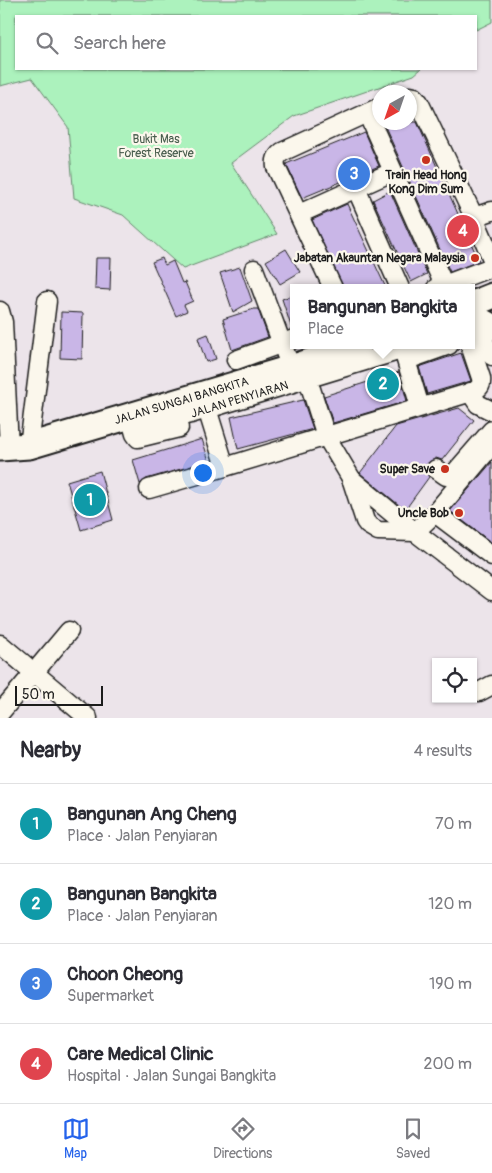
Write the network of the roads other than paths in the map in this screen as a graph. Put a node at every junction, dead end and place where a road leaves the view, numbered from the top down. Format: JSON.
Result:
{"nodes":[{"id":1,"x":417,"y":99,"type":"edge"},
{"id":2,"x":372,"y":110,"type":"edge"},
{"id":3,"x":379,"y":130,"type":"edge"},
{"id":4,"x":392,"y":172,"type":"junction"},
{"id":5,"x":356,"y":188,"type":"junction"},
{"id":6,"x":492,"y":211,"type":"edge"},
{"id":7,"x":299,"y":214,"type":"junction"},
{"id":8,"x":474,"y":217,"type":"junction"},
{"id":9,"x":492,"y":259,"type":"edge"},
{"id":10,"x":254,"y":269,"type":"dead end"},
{"id":11,"x":486,"y":270,"type":"edge"},
{"id":12,"x":331,"y":284,"type":"edge"},
{"id":13,"x":398,"y":284,"type":"edge"},
{"id":14,"x":439,"y":284,"type":"edge"},
{"id":15,"x":446,"y":284,"type":"edge"},
{"id":16,"x":47,"y":301,"type":"dead end"},
{"id":17,"x":486,"y":301,"type":"edge"},
{"id":18,"x":0,"y":311,"type":"edge"},
{"id":19,"x":475,"y":318,"type":"edge"},
{"id":20,"x":492,"y":327,"type":"edge"},
{"id":21,"x":475,"y":330,"type":"edge"},
{"id":22,"x":288,"y":341,"type":"edge"},
{"id":23,"x":347,"y":349,"type":"edge"},
{"id":24,"x":472,"y":349,"type":"edge"},
{"id":25,"x":407,"y":350,"type":"edge"},
{"id":26,"x":492,"y":356,"type":"edge"},
{"id":27,"x":236,"y":360,"type":"dead end"},
{"id":28,"x":291,"y":368,"type":"junction"},
{"id":29,"x":311,"y":389,"type":"junction"},
{"id":30,"x":470,"y":392,"type":"junction"},
{"id":31,"x":420,"y":407,"type":"junction"},
{"id":32,"x":198,"y":410,"type":"junction"},
{"id":33,"x":492,"y":411,"type":"edge"},
{"id":34,"x":492,"y":423,"type":"edge"},
{"id":35,"x":492,"y":430,"type":"edge"},
{"id":36,"x":326,"y":436,"type":"junction"},
{"id":37,"x":492,"y":445,"type":"edge"},
{"id":38,"x":9,"y":450,"type":"edge"},
{"id":39,"x":225,"y":467,"type":"junction"},
{"id":40,"x":351,"y":478,"type":"junction"},
{"id":41,"x":150,"y":490,"type":"dead end"},
{"id":42,"x":435,"y":513,"type":"junction"},
{"id":43,"x":415,"y":532,"type":"junction"},
{"id":44,"x":492,"y":556,"type":"edge"},
{"id":45,"x":492,"y":590,"type":"edge"},
{"id":46,"x":69,"y":631,"type":"dead end"},
{"id":47,"x":0,"y":644,"type":"edge"},
{"id":48,"x":34,"y":673,"type":"junction"},
{"id":49,"x":0,"y":713,"type":"edge"},
{"id":50,"x":88,"y":718,"type":"edge"}],
"edges":[{"from":1,"to":8,"type":"street"},
{"from":2,"to":7,"type":"street"},
{"from":3,"to":4,"type":"street"},
{"from":4,"to":5,"type":"street"},
{"from":4,"to":14,"type":"street"},
{"from":5,"to":7,"type":"street"},
{"from":5,"to":13,"type":"street"},
{"from":6,"to":8,"type":"street"},
{"from":7,"to":12,"type":"street"},
{"from":8,"to":9,"type":"street"},
{"from":10,"to":22,"type":"street"},
{"from":11,"to":15,"type":"street"},
{"from":11,"to":17,"type":"street"},
{"from":16,"to":38,"type":"street"},
{"from":18,"to":38,"type":"street"},
{"from":19,"to":20,"type":"highway"},
{"from":21,"to":26,"type":"street"},
{"from":22,"to":27,"type":"street"},
{"from":22,"to":28,"type":"street"},
{"from":23,"to":28,"type":"highway","name":"JALAN SUNGAI BANGKITA"},
{"from":24,"to":30,"type":"street"},
{"from":25,"to":29,"type":"street"},
{"from":25,"to":31,"type":"street"},
{"from":25,"to":32,"type":"street","name":"JALAN PENYIARAN"},
{"from":28,"to":32,"type":"highway","name":"JALAN SUNGAI BANGKITA"},
{"from":29,"to":32,"type":"street"},
{"from":29,"to":36,"type":"street"},
{"from":30,"to":31,"type":"street"},
{"from":30,"to":33,"type":"street"},
{"from":31,"to":36,"type":"street"},
{"from":32,"to":38,"type":"highway","name":"JALAN SUNGAI BANGKITA"},
{"from":32,"to":39,"type":"street"},
{"from":34,"to":35,"type":"street"},
{"from":36,"to":39,"type":"street"},
{"from":36,"to":40,"type":"street"},
{"from":37,"to":42,"type":"street"},
{"from":39,"to":41,"type":"street"},
{"from":40,"to":43,"type":"street"},
{"from":40,"to":43,"type":"street"},
{"from":42,"to":43,"type":"street"},
{"from":42,"to":44,"type":"street"},
{"from":43,"to":45,"type":"street"},
{"from":46,"to":48,"type":"street"},
{"from":47,"to":48,"type":"street"},
{"from":48,"to":49,"type":"street"},
{"from":48,"to":50,"type":"street"}]}
